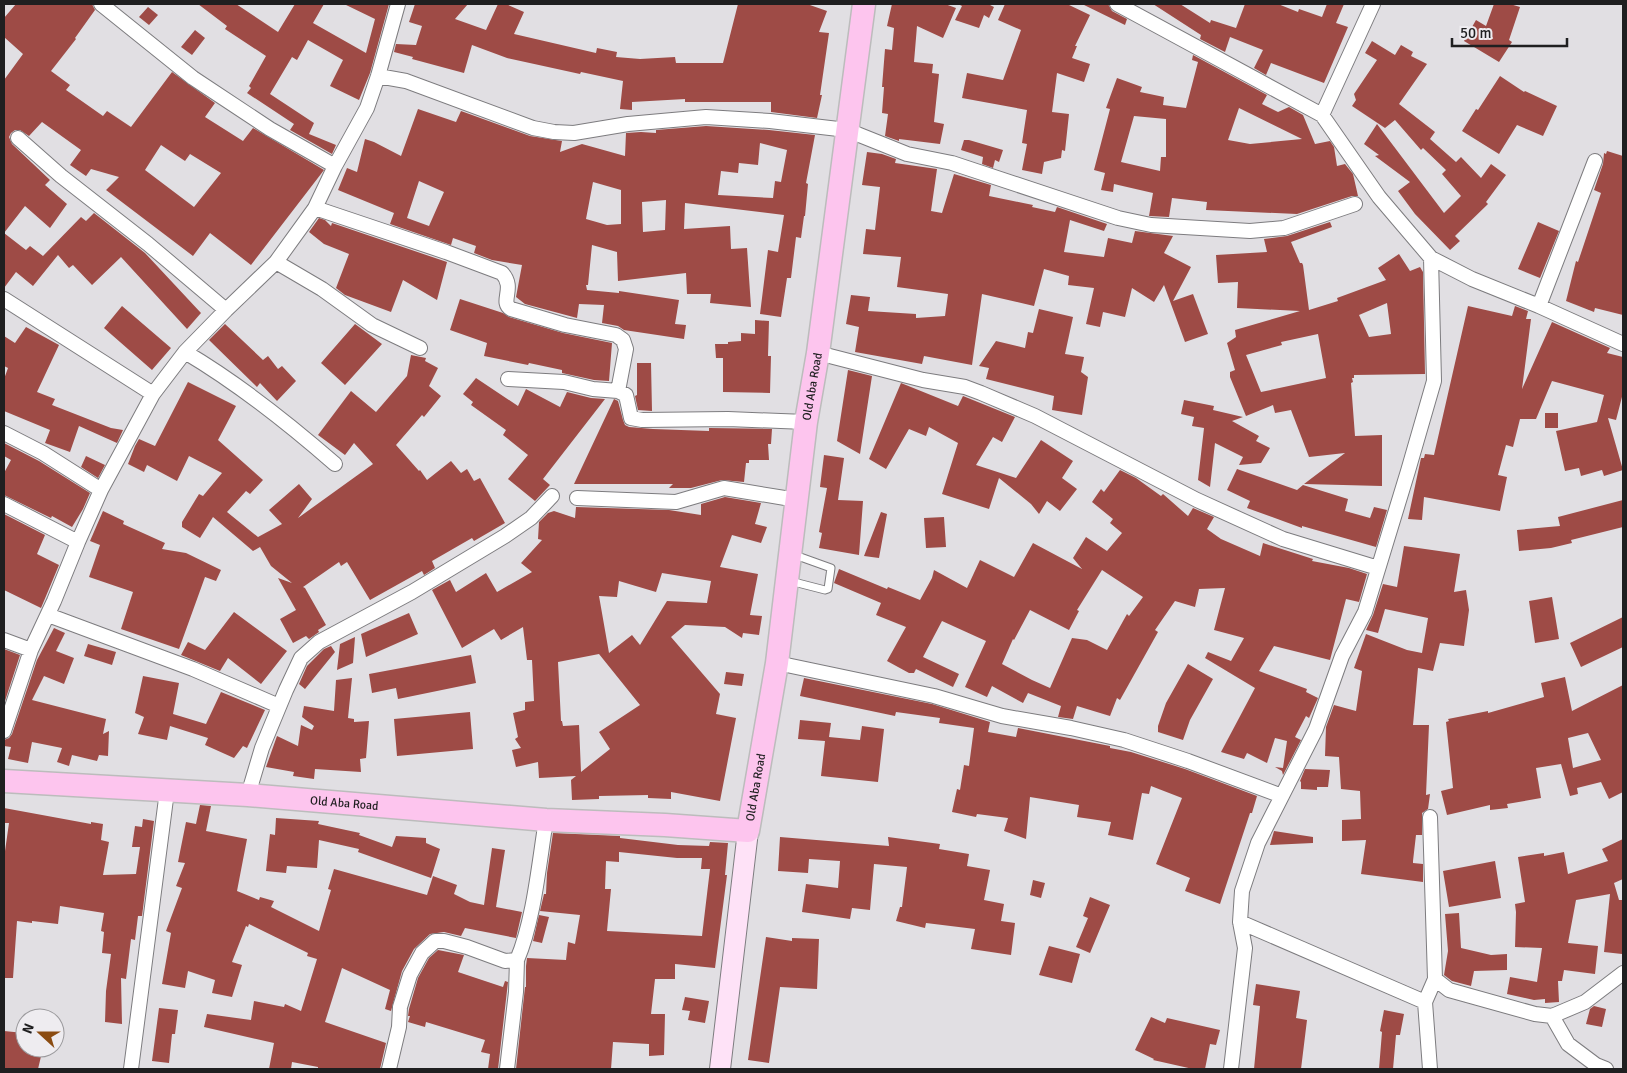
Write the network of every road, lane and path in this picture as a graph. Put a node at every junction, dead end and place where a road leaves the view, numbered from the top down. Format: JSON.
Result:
{"nodes":[{"id":1,"x":101,"y":4,"type":"edge"},
{"id":2,"x":398,"y":4,"type":"edge"},
{"id":3,"x":864,"y":4,"type":"edge"},
{"id":4,"x":1117,"y":4,"type":"edge"},
{"id":5,"x":1374,"y":4,"type":"edge"},
{"id":6,"x":378,"y":76,"type":"junction"},
{"id":7,"x":1322,"y":115,"type":"junction"},
{"id":8,"x":847,"y":130,"type":"junction"},
{"id":9,"x":18,"y":138,"type":"dead end"},
{"id":10,"x":1595,"y":161,"type":"dead end"},
{"id":11,"x":335,"y":166,"type":"junction"},
{"id":12,"x":1355,"y":204,"type":"dead end"},
{"id":13,"x":315,"y":208,"type":"junction"},
{"id":14,"x":1429,"y":255,"type":"junction"},
{"id":15,"x":276,"y":262,"type":"junction"},
{"id":16,"x":4,"y":299,"type":"edge"},
{"id":17,"x":1539,"y":306,"type":"junction"},
{"id":18,"x":226,"y":310,"type":"junction"},
{"id":19,"x":1623,"y":344,"type":"edge"},
{"id":20,"x":420,"y":348,"type":"dead end"},
{"id":21,"x":185,"y":352,"type":"junction"},
{"id":22,"x":818,"y":353,"type":"junction"},
{"id":23,"x":508,"y":380,"type":"dead end"},
{"id":24,"x":618,"y":392,"type":"junction"},
{"id":25,"x":152,"y":394,"type":"junction"},
{"id":26,"x":806,"y":422,"type":"junction"},
{"id":27,"x":4,"y":433,"type":"edge"},
{"id":28,"x":335,"y":464,"type":"dead end"},
{"id":29,"x":101,"y":490,"type":"junction"},
{"id":30,"x":552,"y":496,"type":"dead end"},
{"id":31,"x":577,"y":498,"type":"dead end"},
{"id":32,"x":797,"y":500,"type":"junction"},
{"id":33,"x":4,"y":504,"type":"edge"},
{"id":34,"x":78,"y":542,"type":"junction"},
{"id":35,"x":790,"y":553,"type":"junction"},
{"id":36,"x":1378,"y":568,"type":"junction"},
{"id":37,"x":787,"y":580,"type":"junction"},
{"id":38,"x":48,"y":615,"type":"junction"},
{"id":39,"x":4,"y":640,"type":"edge"},
{"id":40,"x":31,"y":650,"type":"junction"},
{"id":41,"x":777,"y":664,"type":"junction"},
{"id":42,"x":279,"y":706,"type":"junction"},
{"id":43,"x":4,"y":731,"type":"edge"},
{"id":44,"x":4,"y":781,"type":"edge"},
{"id":45,"x":167,"y":791,"type":"junction"},
{"id":46,"x":248,"y":795,"type":"junction"},
{"id":47,"x":1282,"y":796,"type":"junction"},
{"id":48,"x":1430,"y":817,"type":"dead end"},
{"id":49,"x":546,"y":820,"type":"junction"},
{"id":50,"x":748,"y":831,"type":"junction"},
{"id":51,"x":1240,"y":922,"type":"junction"},
{"id":52,"x":518,"y":960,"type":"junction"},
{"id":53,"x":1623,"y":973,"type":"edge"},
{"id":54,"x":1435,"y":979,"type":"junction"},
{"id":55,"x":1426,"y":1002,"type":"junction"},
{"id":56,"x":1552,"y":1016,"type":"junction"},
{"id":57,"x":131,"y":1069,"type":"edge"},
{"id":58,"x":389,"y":1069,"type":"edge"},
{"id":59,"x":507,"y":1069,"type":"edge"},
{"id":60,"x":720,"y":1069,"type":"edge"},
{"id":61,"x":1231,"y":1069,"type":"edge"},
{"id":62,"x":1430,"y":1069,"type":"edge"},
{"id":63,"x":1606,"y":1069,"type":"edge"}],
"edges":[{"from":1,"to":11,"type":"street"},
{"from":2,"to":6,"type":"street"},
{"from":3,"to":8,"type":"main road","name":"Old Aba Road"},
{"from":4,"to":7,"type":"street"},
{"from":5,"to":7,"type":"street"},
{"from":6,"to":8,"type":"street"},
{"from":6,"to":11,"type":"street"},
{"from":7,"to":14,"type":"street"},
{"from":8,"to":12,"type":"street"},
{"from":8,"to":22,"type":"main road","name":"Old Aba Road"},
{"from":9,"to":18,"type":"street"},
{"from":10,"to":17,"type":"street"},
{"from":11,"to":13,"type":"street"},
{"from":13,"to":15,"type":"street"},
{"from":13,"to":24,"type":"street"},
{"from":14,"to":17,"type":"street"},
{"from":14,"to":36,"type":"street"},
{"from":15,"to":18,"type":"street"},
{"from":15,"to":20,"type":"street"},
{"from":16,"to":25,"type":"street"},
{"from":17,"to":19,"type":"street"},
{"from":18,"to":21,"type":"street"},
{"from":21,"to":25,"type":"street"},
{"from":21,"to":28,"type":"street"},
{"from":22,"to":26,"type":"main road","name":"Old Aba Road"},
{"from":22,"to":36,"type":"street"},
{"from":23,"to":24,"type":"street"},
{"from":24,"to":26,"type":"street"},
{"from":25,"to":29,"type":"street"},
{"from":26,"to":32,"type":"main road","name":"Old Aba Road"},
{"from":27,"to":29,"type":"street"},
{"from":29,"to":34,"type":"street"},
{"from":30,"to":42,"type":"street"},
{"from":31,"to":32,"type":"street"},
{"from":32,"to":35,"type":"main road","name":"Old Aba Road"},
{"from":33,"to":34,"type":"street"},
{"from":34,"to":38,"type":"street"},
{"from":35,"to":37,"type":"main road","name":"Old Aba Road"},
{"from":35,"to":37,"type":"lane"},
{"from":36,"to":47,"type":"street"},
{"from":37,"to":41,"type":"main road","name":"Old Aba Road"},
{"from":38,"to":40,"type":"street"},
{"from":38,"to":42,"type":"street"},
{"from":39,"to":40,"type":"street"},
{"from":40,"to":43,"type":"street"},
{"from":41,"to":47,"type":"street"},
{"from":41,"to":50,"type":"main road","name":"Old Aba Road"},
{"from":42,"to":46,"type":"street"},
{"from":44,"to":45,"type":"main road","name":"Old Aba Road"},
{"from":45,"to":46,"type":"main road","name":"Old Aba Road"},
{"from":45,"to":57,"type":"street"},
{"from":46,"to":49,"type":"main road","name":"Old Aba Road"},
{"from":47,"to":51,"type":"street"},
{"from":48,"to":54,"type":"street"},
{"from":49,"to":50,"type":"main road","name":"Old Aba Road"},
{"from":49,"to":52,"type":"street"},
{"from":50,"to":60,"type":"street"},
{"from":51,"to":55,"type":"street"},
{"from":51,"to":61,"type":"street"},
{"from":52,"to":58,"type":"street"},
{"from":52,"to":59,"type":"street"},
{"from":53,"to":56,"type":"street"},
{"from":54,"to":55,"type":"street"},
{"from":54,"to":56,"type":"street"},
{"from":55,"to":62,"type":"street"},
{"from":56,"to":63,"type":"street"}]}
